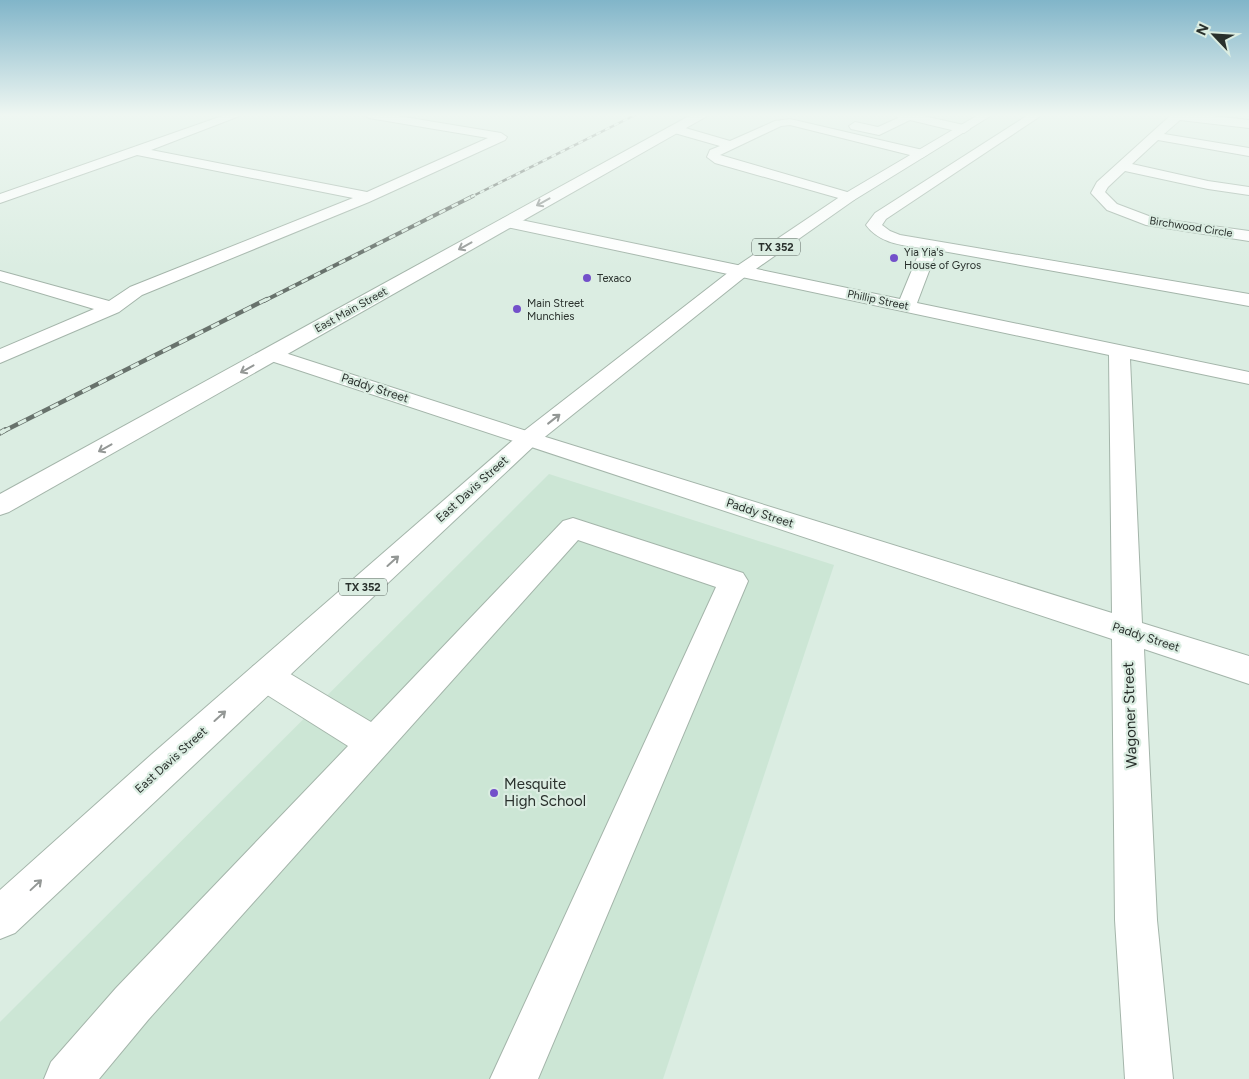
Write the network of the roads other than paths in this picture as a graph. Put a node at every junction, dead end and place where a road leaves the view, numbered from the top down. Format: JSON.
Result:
{"nodes":[{"id":1,"x":95,"y":165,"type":"edge"},
{"id":2,"x":208,"y":165,"type":"edge"},
{"id":3,"x":437,"y":165,"type":"edge"},
{"id":4,"x":609,"y":165,"type":"edge"},
{"id":5,"x":741,"y":165,"type":"edge"},
{"id":6,"x":902,"y":165,"type":"edge"},
{"id":7,"x":960,"y":165,"type":"edge"},
{"id":8,"x":1123,"y":166,"type":"joint"},
{"id":9,"x":1249,"y":191,"type":"edge"},
{"id":10,"x":368,"y":197,"type":"junction"},
{"id":11,"x":848,"y":197,"type":"junction"},
{"id":12,"x":0,"y":199,"type":"edge"},
{"id":13,"x":507,"y":222,"type":"junction"},
{"id":14,"x":1249,"y":236,"type":"edge"},
{"id":15,"x":931,"y":244,"type":"junction"},
{"id":16,"x":740,"y":272,"type":"junction"},
{"id":17,"x":0,"y":276,"type":"edge"},
{"id":18,"x":1249,"y":300,"type":"edge"},
{"id":19,"x":906,"y":306,"type":"junction"},
{"id":20,"x":112,"y":308,"type":"junction"},
{"id":21,"x":1119,"y":351,"type":"junction"},
{"id":22,"x":272,"y":354,"type":"junction"},
{"id":23,"x":0,"y":357,"type":"edge"},
{"id":24,"x":1249,"y":378,"type":"edge"},
{"id":25,"x":528,"y":439,"type":"junction"},
{"id":26,"x":0,"y":506,"type":"edge"},
{"id":27,"x":1128,"y":631,"type":"junction"},
{"id":28,"x":1249,"y":670,"type":"edge"},
{"id":29,"x":265,"y":676,"type":"junction"},
{"id":30,"x":373,"y":744,"type":"junction"},
{"id":31,"x":0,"y":918,"type":"edge"},
{"id":32,"x":68,"y":1079,"type":"edge"},
{"id":33,"x":514,"y":1079,"type":"edge"},
{"id":34,"x":1149,"y":1079,"type":"edge"}],
"edges":[{"from":1,"to":12,"type":"street"},
{"from":2,"to":10,"type":"street"},
{"from":3,"to":10,"type":"street"},
{"from":4,"to":13,"type":"street","name":"East Main Street","one_way":true},
{"from":5,"to":11,"type":"street"},
{"from":6,"to":11,"type":"street","name":"East Davis Street","number":"TX 352"},
{"from":7,"to":15,"type":"street"},
{"from":8,"to":9,"type":"street"},
{"from":8,"to":14,"type":"street","name":"Birchwood Circle"},
{"from":10,"to":20,"type":"street"},
{"from":11,"to":16,"type":"street","name":"East Davis Street","number":"TX 352"},
{"from":13,"to":16,"type":"street","name":"Phillip Street"},
{"from":13,"to":22,"type":"street","name":"East Main Street","one_way":true},
{"from":15,"to":18,"type":"street"},
{"from":15,"to":19,"type":"street"},
{"from":16,"to":19,"type":"street","name":"Phillip Street"},
{"from":25,"to":16,"type":"street","name":"East Davis Street","number":"TX 352","one_way":true},
{"from":17,"to":20,"type":"street"},
{"from":19,"to":21,"type":"street","name":"Phillip Street"},
{"from":20,"to":23,"type":"street"},
{"from":21,"to":24,"type":"street","name":"Phillip Street"},
{"from":21,"to":27,"type":"street","name":"Wagoner Street"},
{"from":22,"to":25,"type":"street","name":"Paddy Street"},
{"from":22,"to":26,"type":"street","name":"East Main Street","one_way":true},
{"from":25,"to":27,"type":"street","name":"Paddy Street"},
{"from":29,"to":25,"type":"street","name":"East Davis Street","number":"TX 352","one_way":true},
{"from":27,"to":28,"type":"street","name":"Paddy Street"},
{"from":27,"to":34,"type":"street","name":"Wagoner Street"},
{"from":29,"to":30,"type":"street"},
{"from":31,"to":29,"type":"street","name":"East Davis Street","number":"TX 352","one_way":true},
{"from":30,"to":32,"type":"street"},
{"from":30,"to":33,"type":"street"}]}
